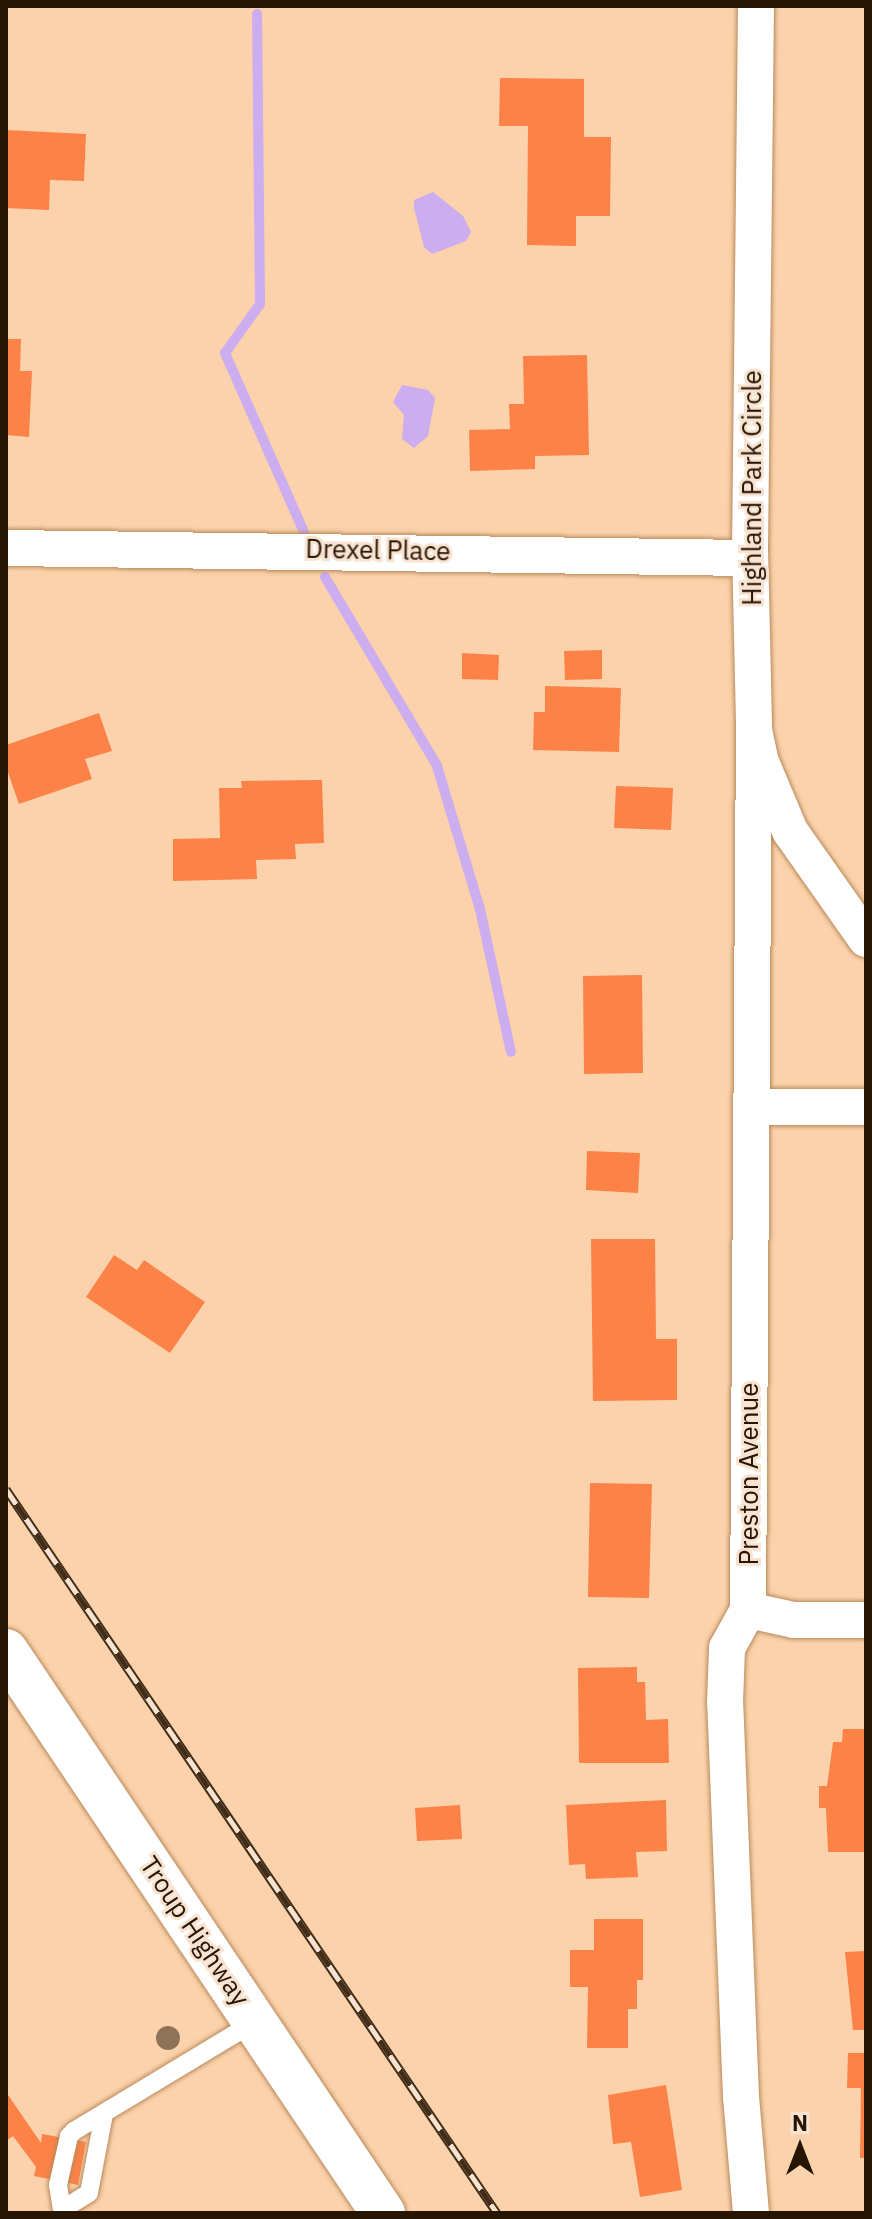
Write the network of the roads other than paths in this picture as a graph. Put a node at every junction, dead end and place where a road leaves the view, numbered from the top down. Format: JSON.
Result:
{"nodes":[{"id":1,"x":756,"y":6,"type":"edge"},
{"id":2,"x":6,"y":548,"type":"edge"},
{"id":3,"x":750,"y":558,"type":"junction"},
{"id":4,"x":754,"y":730,"type":"junction"},
{"id":5,"x":866,"y":939,"type":"edge"},
{"id":6,"x":751,"y":1107,"type":"junction"},
{"id":7,"x":866,"y":1107,"type":"edge"},
{"id":8,"x":748,"y":1610,"type":"junction"},
{"id":9,"x":866,"y":1620,"type":"edge"},
{"id":10,"x":6,"y":1651,"type":"edge"},
{"id":11,"x":256,"y":2021,"type":"junction"},
{"id":12,"x":104,"y":2114,"type":"junction"},
{"id":13,"x":383,"y":2213,"type":"edge"},
{"id":14,"x":751,"y":2213,"type":"edge"}],
"edges":[{"from":1,"to":3,"type":"street","name":"Highland Park Circle"},
{"from":2,"to":3,"type":"street","name":"Drexel Place"},
{"from":3,"to":4,"type":"street","name":"Highland Park Circle"},
{"from":4,"to":5,"type":"street","name":"Highland Park Circle"},
{"from":4,"to":6,"type":"street","name":"Preston Avenue"},
{"from":6,"to":7,"type":"street"},
{"from":6,"to":8,"type":"street","name":"Preston Avenue"},
{"from":8,"to":9,"type":"street"},
{"from":8,"to":14,"type":"street","name":"Preston Avenue"},
{"from":10,"to":11,"type":"main road","name":"Troup Highway"},
{"from":11,"to":12,"type":"lane"},
{"from":11,"to":13,"type":"main road","name":"Troup Highway"},
{"from":12,"to":12,"type":"lane"}]}
